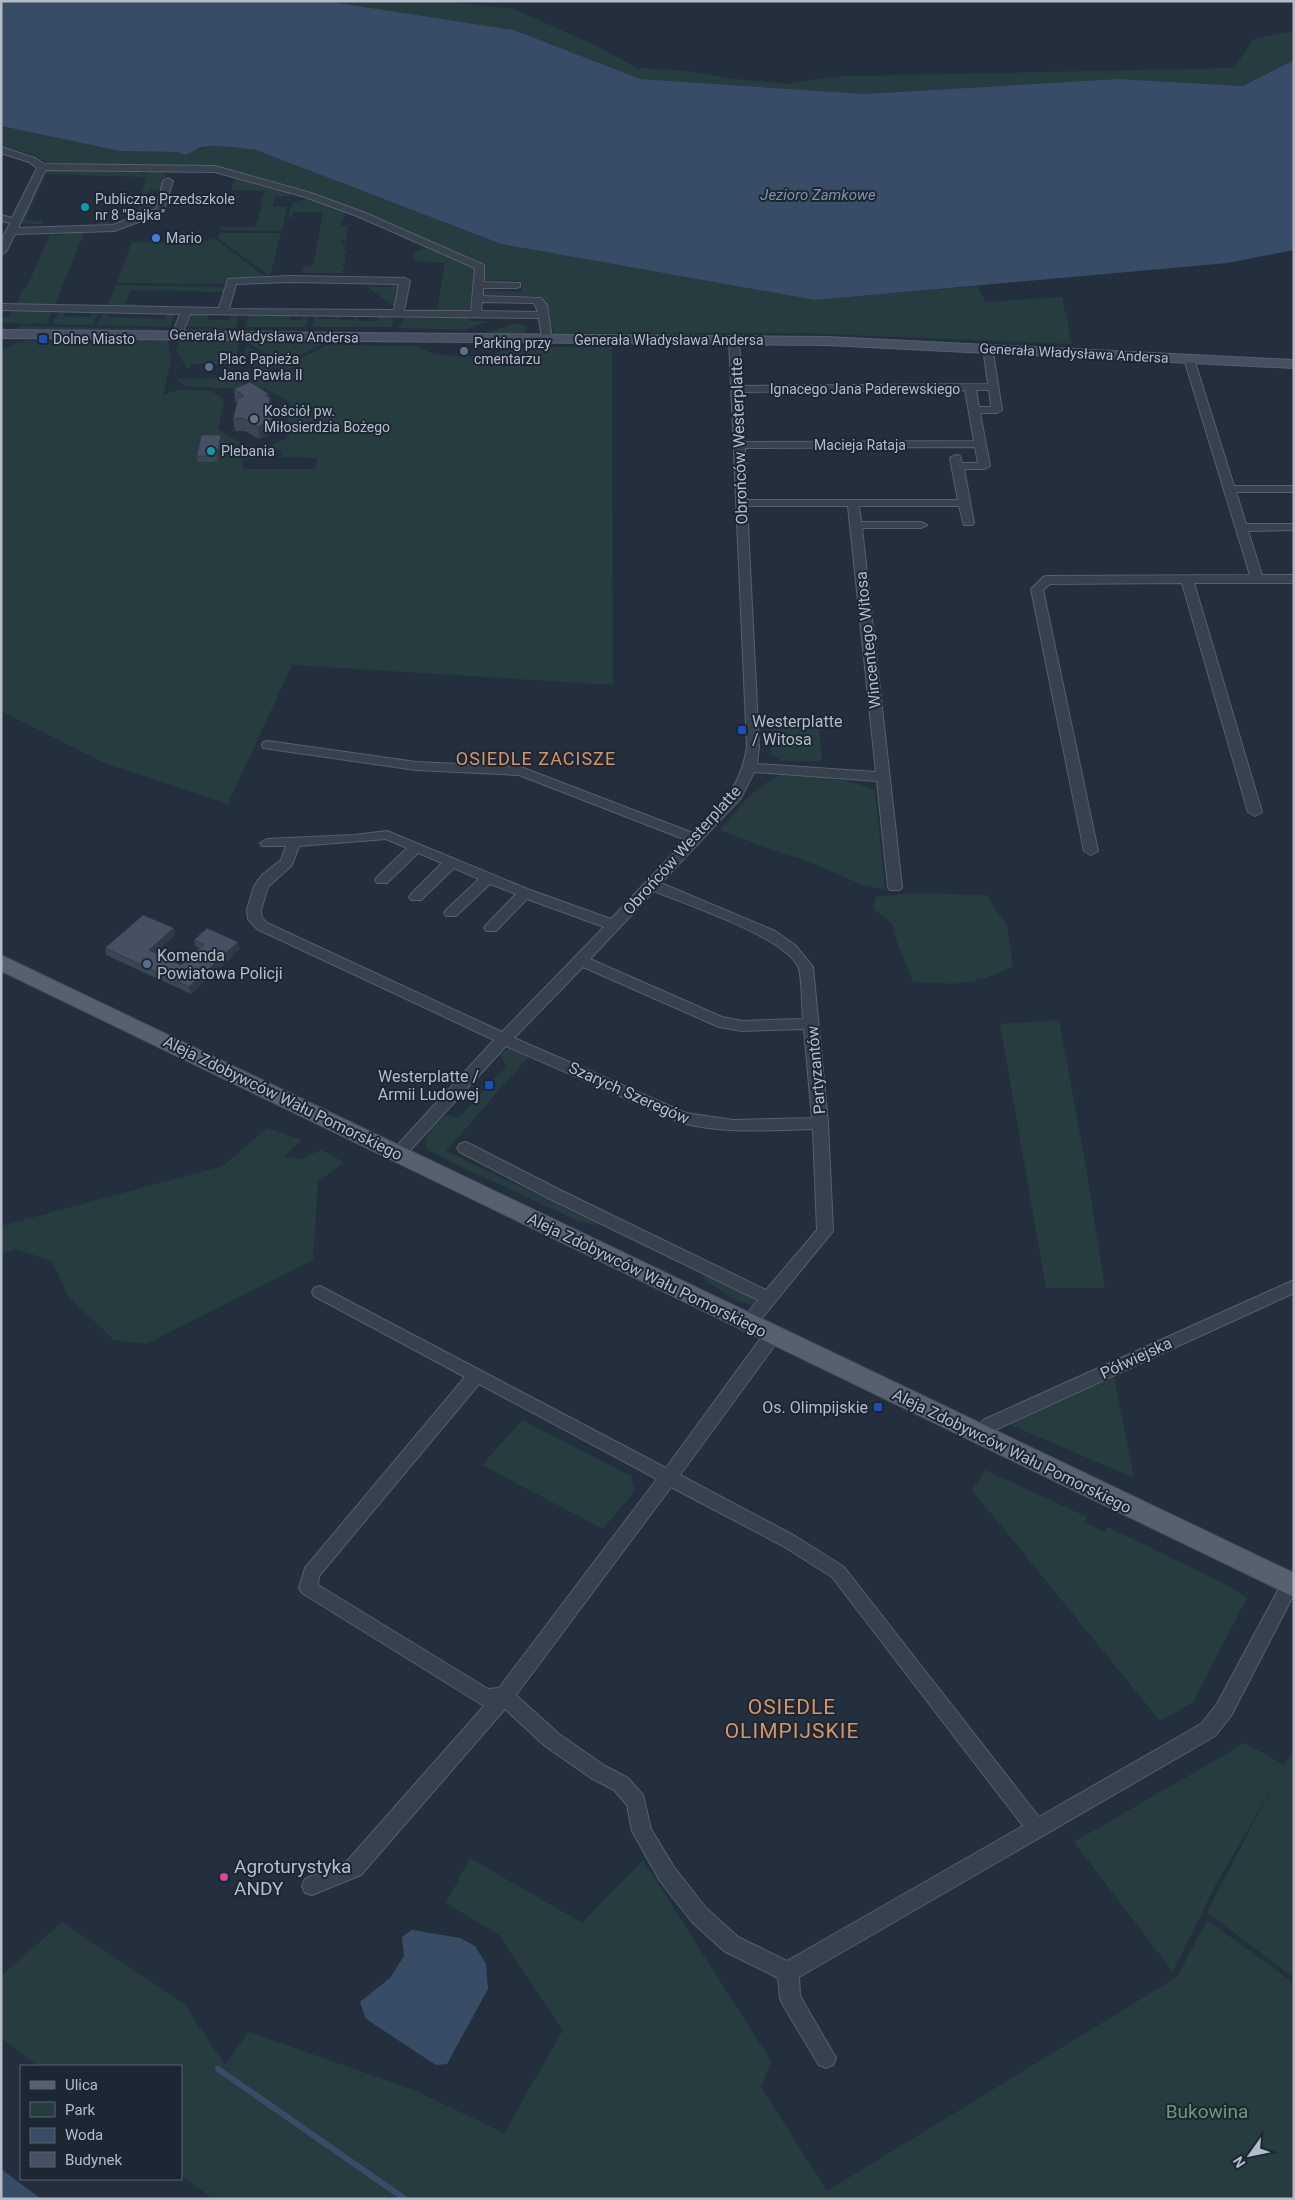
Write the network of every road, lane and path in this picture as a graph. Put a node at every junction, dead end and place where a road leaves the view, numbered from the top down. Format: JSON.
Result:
{"nodes":[{"id":1,"x":1,"y":150,"type":"edge"},
{"id":2,"x":42,"y":167,"type":"junction"},
{"id":3,"x":170,"y":175,"type":"junction"},
{"id":4,"x":1,"y":218,"type":"edge"},
{"id":5,"x":10,"y":232,"type":"edge"},
{"id":6,"x":1,"y":252,"type":"edge"},
{"id":7,"x":479,"y":285,"type":"junction"},
{"id":8,"x":516,"y":285,"type":"dead end"},
{"id":9,"x":478,"y":299,"type":"junction"},
{"id":10,"x":1,"y":306,"type":"edge"},
{"id":11,"x":186,"y":311,"type":"junction"},
{"id":12,"x":223,"y":312,"type":"junction"},
{"id":13,"x":399,"y":312,"type":"junction"},
{"id":14,"x":476,"y":314,"type":"junction"},
{"id":15,"x":544,"y":315,"type":"junction"},
{"id":16,"x":1,"y":334,"type":"edge"},
{"id":17,"x":44,"y":334,"type":"junction"},
{"id":18,"x":177,"y":335,"type":"junction"},
{"id":19,"x":1,"y":338,"type":"edge"},
{"id":20,"x":547,"y":339,"type":"junction"},
{"id":21,"x":734,"y":340,"type":"junction"},
{"id":22,"x":988,"y":348,"type":"junction"},
{"id":23,"x":1189,"y":359,"type":"junction"},
{"id":24,"x":1294,"y":364,"type":"edge"},
{"id":25,"x":994,"y":387,"type":"junction"},
{"id":26,"x":970,"y":388,"type":"junction"},
{"id":27,"x":737,"y":389,"type":"junction"},
{"id":28,"x":976,"y":410,"type":"junction"},
{"id":29,"x":980,"y":444,"type":"junction"},
{"id":30,"x":740,"y":445,"type":"junction"},
{"id":31,"x":954,"y":445,"type":"junction"},
{"id":32,"x":958,"y":466,"type":"junction"},
{"id":33,"x":1229,"y":489,"type":"junction"},
{"id":34,"x":1294,"y":489,"type":"edge"},
{"id":35,"x":741,"y":503,"type":"junction"},
{"id":36,"x":853,"y":503,"type":"junction"},
{"id":37,"x":965,"y":503,"type":"junction"},
{"id":38,"x":968,"y":523,"type":"dead end"},
{"id":39,"x":855,"y":525,"type":"junction"},
{"id":40,"x":921,"y":526,"type":"dead end"},
{"id":41,"x":1294,"y":527,"type":"edge"},
{"id":42,"x":1241,"y":528,"type":"junction"},
{"id":43,"x":1257,"y":579,"type":"junction"},
{"id":44,"x":1294,"y":579,"type":"edge"},
{"id":45,"x":1187,"y":580,"type":"junction"},
{"id":46,"x":268,"y":745,"type":"dead end"},
{"id":47,"x":750,"y":768,"type":"junction"},
{"id":48,"x":882,"y":777,"type":"junction"},
{"id":49,"x":1255,"y":812,"type":"dead end"},
{"id":50,"x":695,"y":839,"type":"junction"},
{"id":51,"x":267,"y":842,"type":"dead end"},
{"id":52,"x":294,"y":842,"type":"junction"},
{"id":53,"x":416,"y":847,"type":"junction"},
{"id":54,"x":1091,"y":851,"type":"dead end"},
{"id":55,"x":452,"y":862,"type":"junction"},
{"id":56,"x":488,"y":878,"type":"junction"},
{"id":57,"x":382,"y":880,"type":"dead end"},
{"id":58,"x":651,"y":884,"type":"junction"},
{"id":59,"x":895,"y":887,"type":"dead end"},
{"id":60,"x":525,"y":893,"type":"junction"},
{"id":61,"x":416,"y":896,"type":"dead end"},
{"id":62,"x":451,"y":913,"type":"dead end"},
{"id":63,"x":613,"y":925,"type":"junction"},
{"id":64,"x":491,"y":928,"type":"dead end"},
{"id":65,"x":580,"y":960,"type":"junction"},
{"id":66,"x":1,"y":962,"type":"edge"},
{"id":67,"x":812,"y":1024,"type":"junction"},
{"id":68,"x":504,"y":1039,"type":"junction"},
{"id":69,"x":820,"y":1123,"type":"junction"},
{"id":70,"x":465,"y":1148,"type":"dead end"},
{"id":71,"x":398,"y":1154,"type":"junction"},
{"id":72,"x":1294,"y":1286,"type":"edge"},
{"id":73,"x":320,"y":1292,"type":"dead end"},
{"id":74,"x":769,"y":1298,"type":"junction"},
{"id":75,"x":747,"y":1324,"type":"junction"},
{"id":76,"x":772,"y":1336,"type":"junction"},
{"id":77,"x":476,"y":1376,"type":"junction"},
{"id":78,"x":982,"y":1436,"type":"junction"},
{"id":79,"x":669,"y":1477,"type":"junction"},
{"id":80,"x":1292,"y":1585,"type":"edge"},
{"id":81,"x":504,"y":1696,"type":"junction"},
{"id":82,"x":1036,"y":1828,"type":"junction"},
{"id":83,"x":312,"y":1886,"type":"dead end"},
{"id":84,"x":788,"y":1972,"type":"junction"},
{"id":85,"x":826,"y":2058,"type":"dead end"}],
"edges":[{"from":1,"to":2,"type":"street"},
{"from":2,"to":3,"type":"street"},
{"from":2,"to":5,"type":"street"},
{"from":3,"to":5,"type":"street"},
{"from":3,"to":7,"type":"street"},
{"from":4,"to":5,"type":"street"},
{"from":5,"to":6,"type":"street"},
{"from":7,"to":8,"type":"street"},
{"from":7,"to":9,"type":"street"},
{"from":9,"to":14,"type":"street"},
{"from":9,"to":15,"type":"street"},
{"from":10,"to":11,"type":"street"},
{"from":11,"to":12,"type":"street"},
{"from":11,"to":18,"type":"street"},
{"from":12,"to":13,"type":"street"},
{"from":12,"to":13,"type":"street"},
{"from":13,"to":14,"type":"street"},
{"from":14,"to":15,"type":"street"},
{"from":15,"to":20,"type":"street"},
{"from":16,"to":17,"type":"main road","name":"Generała Władysława Andersa"},
{"from":17,"to":18,"type":"main road","name":"Generała Władysława Andersa"},
{"from":17,"to":19,"type":"main road","name":"Generała Władysława Andersa"},
{"from":18,"to":20,"type":"main road","name":"Generała Władysława Andersa"},
{"from":20,"to":21,"type":"main road","name":"Generała Władysława Andersa"},
{"from":21,"to":22,"type":"main road","name":"Generała Władysława Andersa"},
{"from":21,"to":27,"type":"street","name":"Obrońców Westerplatte"},
{"from":22,"to":23,"type":"main road","name":"Generała Władysława Andersa"},
{"from":22,"to":25,"type":"street"},
{"from":23,"to":24,"type":"main road","name":"Generała Władysława Andersa"},
{"from":23,"to":33,"type":"street"},
{"from":25,"to":26,"type":"street","name":"Ignacego Jana Paderewskiego"},
{"from":25,"to":28,"type":"street"},
{"from":26,"to":27,"type":"street","name":"Ignacego Jana Paderewskiego"},
{"from":26,"to":28,"type":"street"},
{"from":27,"to":30,"type":"street","name":"Obrońców Westerplatte"},
{"from":28,"to":29,"type":"street"},
{"from":29,"to":31,"type":"street","name":"Macieja Rataja"},
{"from":29,"to":32,"type":"street"},
{"from":30,"to":31,"type":"street","name":"Macieja Rataja"},
{"from":30,"to":35,"type":"street","name":"Obrońców Westerplatte"},
{"from":31,"to":32,"type":"street"},
{"from":32,"to":37,"type":"street"},
{"from":33,"to":34,"type":"street"},
{"from":33,"to":42,"type":"street"},
{"from":35,"to":36,"type":"street"},
{"from":35,"to":47,"type":"street","name":"Obrońców Westerplatte"},
{"from":36,"to":37,"type":"street"},
{"from":36,"to":39,"type":"street","name":"Wincentego Witosa"},
{"from":37,"to":38,"type":"street"},
{"from":39,"to":40,"type":"street"},
{"from":39,"to":48,"type":"street","name":"Wincentego Witosa"},
{"from":41,"to":42,"type":"street"},
{"from":42,"to":43,"type":"street"},
{"from":43,"to":44,"type":"street"},
{"from":43,"to":45,"type":"street"},
{"from":45,"to":49,"type":"street"},
{"from":45,"to":54,"type":"street"},
{"from":46,"to":50,"type":"street"},
{"from":47,"to":48,"type":"street"},
{"from":47,"to":50,"type":"street","name":"Obrońców Westerplatte"},
{"from":48,"to":59,"type":"street","name":"Wincentego Witosa"},
{"from":50,"to":58,"type":"street","name":"Obrońców Westerplatte"},
{"from":51,"to":52,"type":"street"},
{"from":52,"to":53,"type":"street"},
{"from":52,"to":68,"type":"street","name":"Szarych Szeregów"},
{"from":53,"to":55,"type":"street"},
{"from":53,"to":57,"type":"street"},
{"from":55,"to":56,"type":"street"},
{"from":55,"to":61,"type":"street"},
{"from":56,"to":60,"type":"street"},
{"from":56,"to":62,"type":"street"},
{"from":58,"to":63,"type":"street","name":"Obrońców Westerplatte"},
{"from":58,"to":67,"type":"street","name":"Partyzantów"},
{"from":60,"to":63,"type":"street"},
{"from":60,"to":64,"type":"street"},
{"from":63,"to":65,"type":"street","name":"Obrońców Westerplatte"},
{"from":65,"to":67,"type":"street"},
{"from":65,"to":68,"type":"street","name":"Obrońców Westerplatte"},
{"from":66,"to":71,"type":"main road","name":"Aleja Zdobywców Wału Pomorskiego"},
{"from":67,"to":69,"type":"street","name":"Partyzantów"},
{"from":68,"to":69,"type":"street","name":"Szarych Szeregów"},
{"from":68,"to":71,"type":"street","name":"Obrońców Westerplatte"},
{"from":69,"to":74,"type":"street","name":"Partyzantów"},
{"from":70,"to":74,"type":"street"},
{"from":71,"to":75,"type":"main road","name":"Aleja Zdobywców Wału Pomorskiego"},
{"from":72,"to":78,"type":"street","name":"Półwiejska"},
{"from":73,"to":77,"type":"street"},
{"from":74,"to":75,"type":"street","name":"Partyzantów"},
{"from":75,"to":76,"type":"main road","name":"Aleja Zdobywców Wału Pomorskiego"},
{"from":76,"to":78,"type":"main road","name":"Aleja Zdobywców Wału Pomorskiego"},
{"from":76,"to":79,"type":"street"},
{"from":77,"to":79,"type":"street"},
{"from":77,"to":81,"type":"street"},
{"from":78,"to":80,"type":"main road","name":"Aleja Zdobywców Wału Pomorskiego"},
{"from":79,"to":81,"type":"street"},
{"from":79,"to":82,"type":"street"},
{"from":80,"to":82,"type":"street"},
{"from":81,"to":83,"type":"street"},
{"from":81,"to":84,"type":"street"},
{"from":82,"to":84,"type":"street"},
{"from":84,"to":85,"type":"street"}]}
